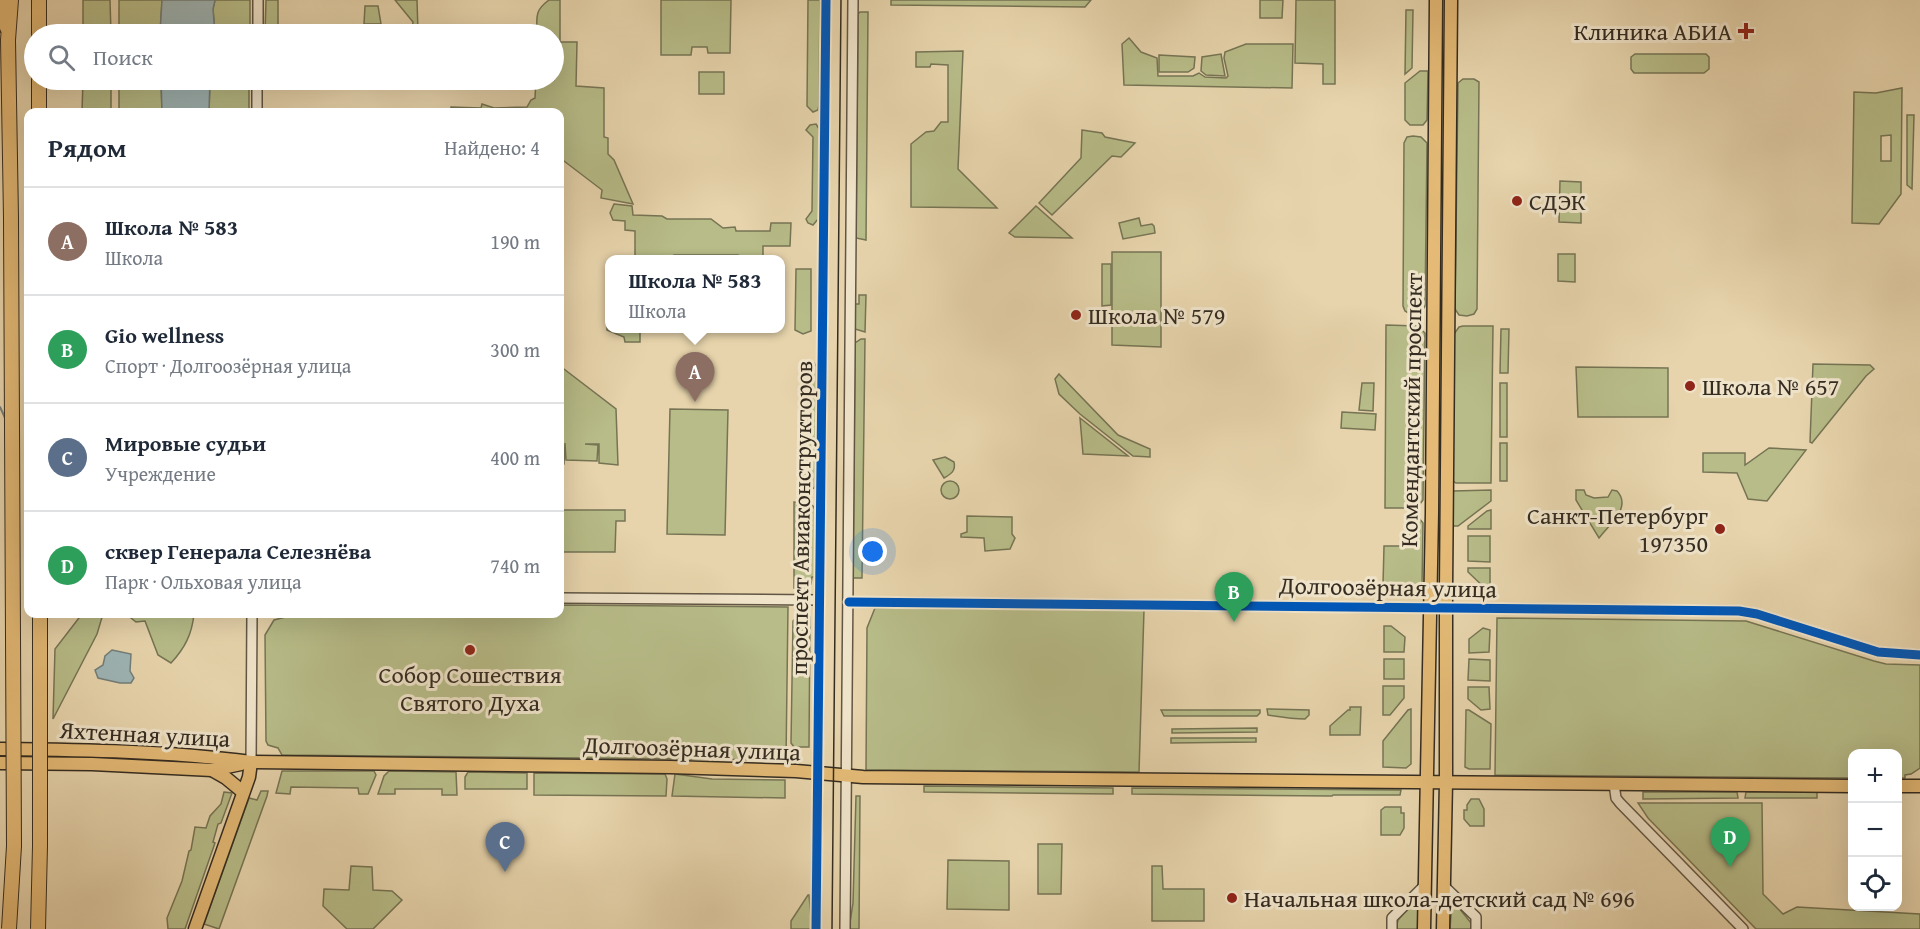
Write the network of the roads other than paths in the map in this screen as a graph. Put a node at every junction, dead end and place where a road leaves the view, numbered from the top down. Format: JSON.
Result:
{"nodes":[{"id":1,"x":1,"y":0,"type":"edge"},
{"id":2,"x":11,"y":0,"type":"edge"},
{"id":3,"x":39,"y":0,"type":"edge"},
{"id":4,"x":46,"y":0,"type":"edge"},
{"id":5,"x":258,"y":0,"type":"edge"},
{"id":6,"x":825,"y":0,"type":"edge"},
{"id":7,"x":853,"y":0,"type":"edge"},
{"id":8,"x":1436,"y":0,"type":"edge"},
{"id":9,"x":1451,"y":0,"type":"edge"},
{"id":10,"x":39,"y":24,"type":"edge"},
{"id":11,"x":41,"y":24,"type":"edge"},
{"id":12,"x":258,"y":24,"type":"edge"},
{"id":13,"x":8,"y":40,"type":"junction"},
{"id":14,"x":39,"y":90,"type":"edge"},
{"id":15,"x":257,"y":90,"type":"edge"},
{"id":16,"x":39,"y":108,"type":"edge"},
{"id":17,"x":257,"y":108,"type":"edge"},
{"id":18,"x":564,"y":598,"type":"edge"},
{"id":19,"x":819,"y":600,"type":"junction"},
{"id":20,"x":849,"y":602,"type":"junction"},
{"id":21,"x":1430,"y":607,"type":"junction"},
{"id":22,"x":1446,"y":607,"type":"junction"},
{"id":23,"x":40,"y":618,"type":"edge"},
{"id":24,"x":252,"y":618,"type":"edge"},
{"id":25,"x":1920,"y":655,"type":"edge"},
{"id":26,"x":0,"y":749,"type":"edge"},
{"id":27,"x":251,"y":762,"type":"junction"},
{"id":28,"x":0,"y":763,"type":"edge"},
{"id":29,"x":212,"y":770,"type":"junction"},
{"id":30,"x":818,"y":772,"type":"junction"},
{"id":31,"x":847,"y":776,"type":"junction"},
{"id":32,"x":1920,"y":776,"type":"edge"},
{"id":33,"x":1426,"y":782,"type":"junction"},
{"id":34,"x":1446,"y":782,"type":"junction"},
{"id":35,"x":1614,"y":784,"type":"junction"},
{"id":36,"x":1902,"y":785,"type":"edge"},
{"id":37,"x":1848,"y":786,"type":"edge"},
{"id":38,"x":1902,"y":786,"type":"edge"},
{"id":39,"x":1920,"y":786,"type":"edge"},
{"id":40,"x":243,"y":792,"type":"junction"},
{"id":41,"x":1424,"y":886,"type":"junction"},
{"id":42,"x":1444,"y":886,"type":"junction"},
{"id":43,"x":9,"y":929,"type":"edge"},
{"id":44,"x":38,"y":929,"type":"edge"},
{"id":45,"x":195,"y":929,"type":"edge"},
{"id":46,"x":816,"y":929,"type":"edge"},
{"id":47,"x":845,"y":929,"type":"edge"},
{"id":48,"x":1392,"y":929,"type":"edge"},
{"id":49,"x":1424,"y":929,"type":"edge"},
{"id":50,"x":1443,"y":929,"type":"edge"},
{"id":51,"x":1476,"y":929,"type":"edge"},
{"id":52,"x":1743,"y":929,"type":"edge"}],
"edges":[{"from":1,"to":13,"type":"main road"},
{"from":2,"to":13,"type":"highway"},
{"from":3,"to":10,"type":"highway"},
{"from":4,"to":11,"type":"main road"},
{"from":5,"to":12,"type":"street"},
{"from":6,"to":19,"type":"street","name":"проспект Авиаконструкторов"},
{"from":7,"to":20,"type":"street","name":"проспект Авиаконструкторов"},
{"from":8,"to":21,"type":"main road","name":"Комендантский проспект"},
{"from":9,"to":22,"type":"main road","name":"Комендантский проспект"},
{"from":13,"to":43,"type":"highway","bridge":true},
{"from":14,"to":16,"type":"highway"},
{"from":15,"to":17,"type":"street"},
{"from":18,"to":19,"type":"street"},
{"from":19,"to":30,"type":"street","name":"проспект Авиаконструкторов"},
{"from":20,"to":21,"type":"street","name":"Долгоозёрная улица"},
{"from":20,"to":31,"type":"street","name":"проспект Авиаконструкторов"},
{"from":21,"to":22,"type":"street","name":"Долгоозёрная улица"},
{"from":21,"to":33,"type":"main road","name":"Комендантский проспект"},
{"from":22,"to":25,"type":"street","name":"Долгоозёрная улица"},
{"from":22,"to":34,"type":"main road","name":"Комендантский проспект"},
{"from":23,"to":44,"type":"highway","bridge":true},
{"from":24,"to":27,"type":"street"},
{"from":26,"to":27,"type":"main road","name":"Яхтенная улица"},
{"from":27,"to":29,"type":"main road","name":"Яхтенная улица"},
{"from":27,"to":30,"type":"main road","name":"Долгоозёрная улица"},
{"from":27,"to":40,"type":"main road"},
{"from":28,"to":29,"type":"main road","name":"Яхтенная улица"},
{"from":29,"to":40,"type":"main road"},
{"from":30,"to":31,"type":"main road","name":"Долгоозёрная улица"},
{"from":30,"to":46,"type":"street","name":"проспект Авиаконструкторов"},
{"from":31,"to":33,"type":"main road","name":"Долгоозёрная улица"},
{"from":31,"to":47,"type":"street","name":"проспект Авиаконструкторов"},
{"from":32,"to":36,"type":"main road"},
{"from":33,"to":34,"type":"main road","name":"Долгоозёрная улица"},
{"from":33,"to":41,"type":"main road","name":"Комендантский проспект"},
{"from":34,"to":35,"type":"main road","name":"Долгоозёрная улица"},
{"from":34,"to":42,"type":"main road","name":"Комендантский проспект"},
{"from":35,"to":37,"type":"main road","name":"Долгоозёрная улица"},
{"from":35,"to":52,"type":"street"},
{"from":38,"to":39,"type":"main road"},
{"from":40,"to":45,"type":"main road"},
{"from":41,"to":48,"type":"street"},
{"from":41,"to":49,"type":"main road","name":"Комендантский проспект"},
{"from":42,"to":50,"type":"main road","name":"Комендантский проспект"},
{"from":42,"to":51,"type":"street"}]}
